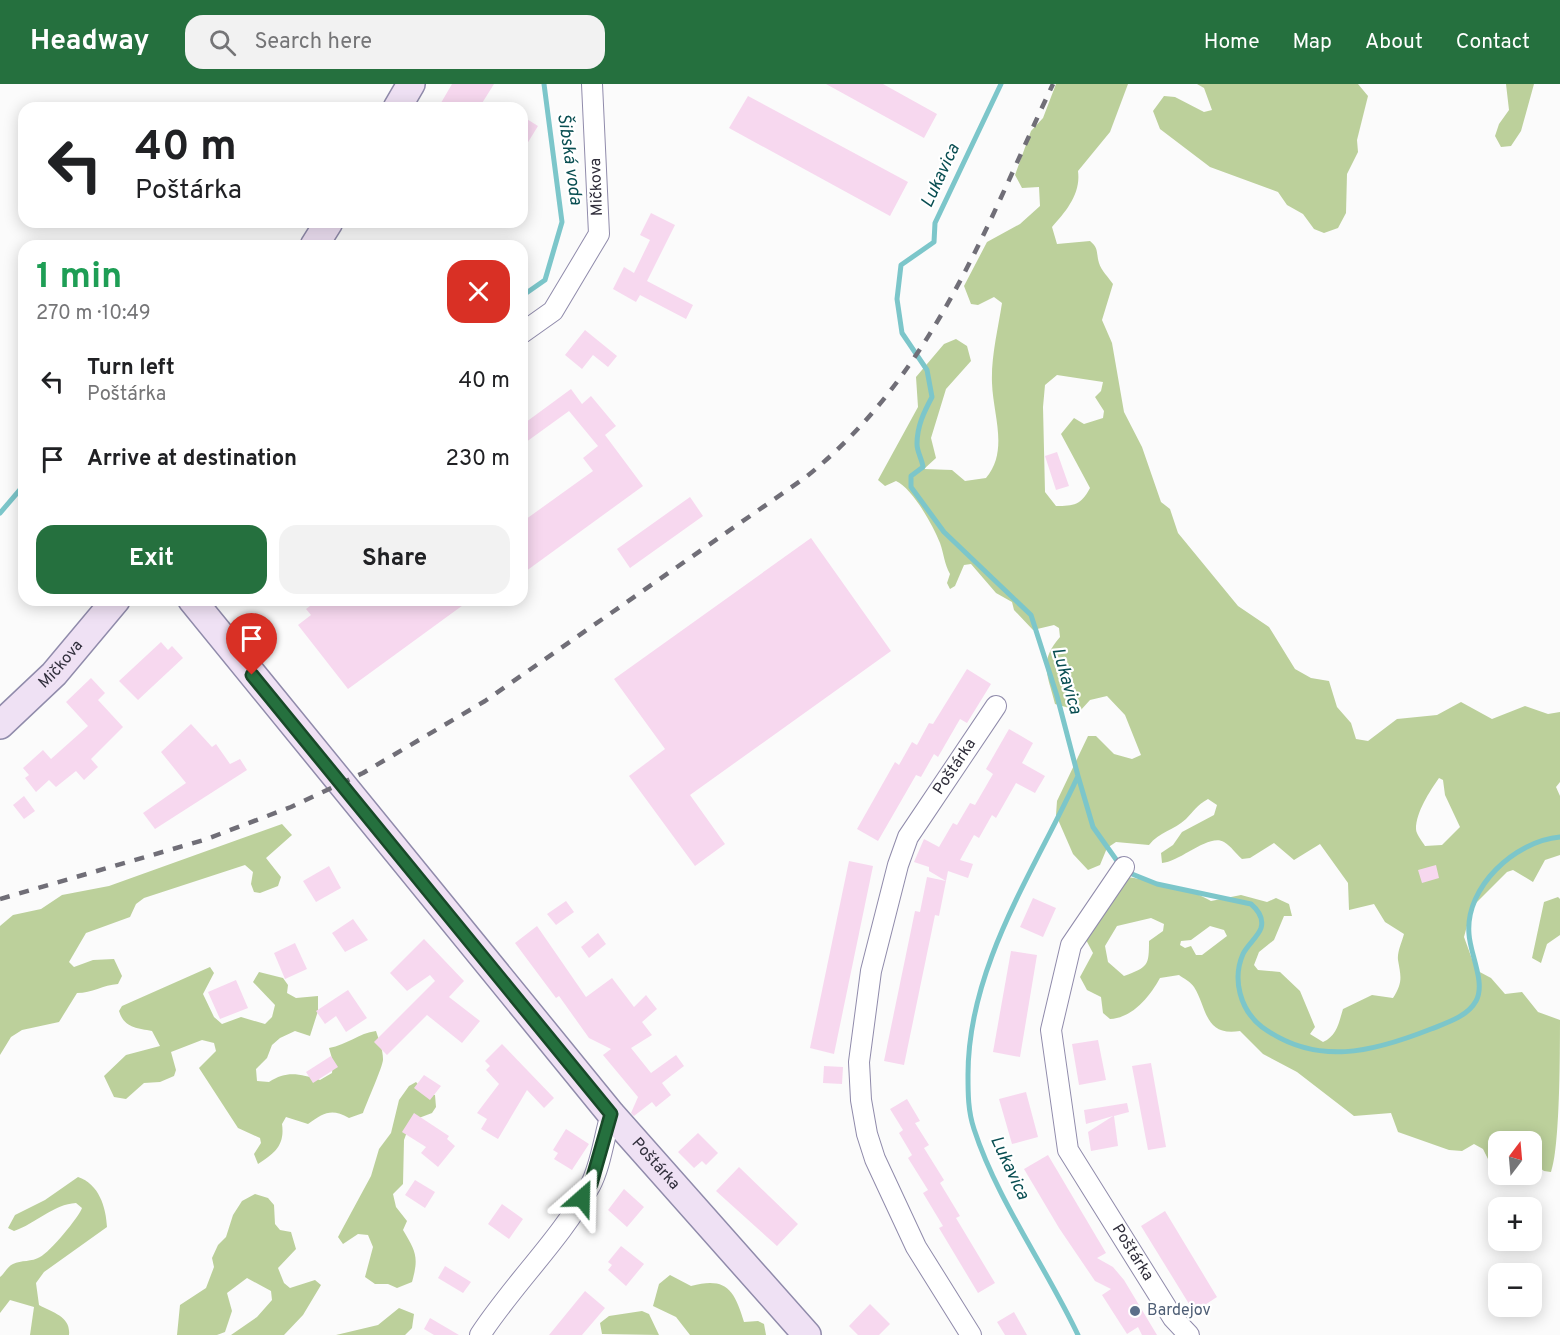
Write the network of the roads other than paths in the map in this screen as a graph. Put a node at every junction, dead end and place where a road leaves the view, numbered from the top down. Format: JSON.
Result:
{"nodes":[{"id":1,"x":411,"y":84,"type":"edge"},
{"id":2,"x":592,"y":84,"type":"edge"},
{"id":3,"x":400,"y":102,"type":"edge"},
{"id":4,"x":528,"y":329,"type":"edge"},
{"id":5,"x":111,"y":606,"type":"edge"},
{"id":6,"x":197,"y":606,"type":"edge"},
{"id":7,"x":996,"y":706,"type":"dead end"},
{"id":8,"x":0,"y":725,"type":"edge"},
{"id":9,"x":1124,"y":867,"type":"dead end"},
{"id":10,"x":611,"y":1114,"type":"junction"},
{"id":11,"x":480,"y":1335,"type":"edge"},
{"id":12,"x":807,"y":1335,"type":"edge"},
{"id":13,"x":971,"y":1335,"type":"edge"},
{"id":14,"x":1189,"y":1335,"type":"edge"}],
"edges":[{"from":1,"to":3,"type":"street"},
{"from":2,"to":4,"type":"street","name":"Mičkova"},
{"from":5,"to":8,"type":"street","name":"Mičkova"},
{"from":6,"to":10,"type":"street","name":"Poštárka"},
{"from":7,"to":13,"type":"street","name":"Poštárka"},
{"from":9,"to":14,"type":"street","name":"Poštárka"},
{"from":10,"to":11,"type":"street"},
{"from":10,"to":12,"type":"street","name":"Poštárka"}]}
